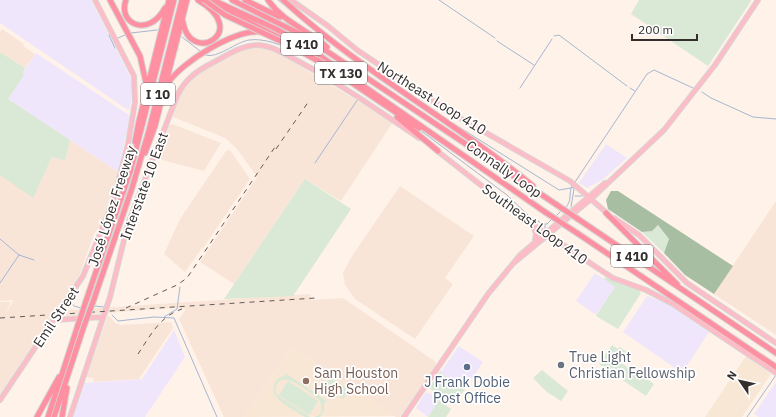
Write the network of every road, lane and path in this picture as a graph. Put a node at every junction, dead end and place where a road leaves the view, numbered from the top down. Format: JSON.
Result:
{"nodes":[{"id":1,"x":95,"y":0,"type":"edge"},
{"id":2,"x":110,"y":0,"type":"edge"},
{"id":3,"x":126,"y":0,"type":"edge"},
{"id":4,"x":168,"y":0,"type":"edge"},
{"id":5,"x":174,"y":0,"type":"edge"},
{"id":6,"x":182,"y":0,"type":"edge"},
{"id":7,"x":187,"y":0,"type":"edge"},
{"id":8,"x":198,"y":0,"type":"edge"},
{"id":9,"x":203,"y":0,"type":"edge"},
{"id":10,"x":213,"y":0,"type":"edge"},
{"id":11,"x":232,"y":0,"type":"edge"},
{"id":12,"x":245,"y":0,"type":"edge"},
{"id":13,"x":268,"y":0,"type":"edge"},
{"id":14,"x":283,"y":0,"type":"edge"},
{"id":15,"x":291,"y":0,"type":"edge"},
{"id":16,"x":758,"y":0,"type":"edge"},
{"id":17,"x":182,"y":19,"type":"junction"},
{"id":18,"x":292,"y":23,"type":"junction"},
{"id":19,"x":274,"y":35,"type":"junction"},
{"id":20,"x":280,"y":51,"type":"joint"},
{"id":21,"x":339,"y":59,"type":"junction"},
{"id":22,"x":164,"y":91,"type":"junction"},
{"id":23,"x":145,"y":94,"type":"junction"},
{"id":24,"x":371,"y":96,"type":"junction"},
{"id":25,"x":385,"y":100,"type":"junction"},
{"id":26,"x":438,"y":151,"type":"junction"},
{"id":27,"x":480,"y":167,"type":"junction"},
{"id":28,"x":131,"y":169,"type":"junction"},
{"id":29,"x":132,"y":188,"type":"junction"},
{"id":30,"x":579,"y":188,"type":"junction"},
{"id":31,"x":599,"y":190,"type":"junction"},
{"id":32,"x":544,"y":196,"type":"junction"},
{"id":33,"x":590,"y":198,"type":"junction"},
{"id":34,"x":598,"y":205,"type":"junction"},
{"id":35,"x":606,"y":213,"type":"junction"},
{"id":36,"x":532,"y":225,"type":"junction"},
{"id":37,"x":546,"y":234,"type":"junction"},
{"id":38,"x":535,"y":240,"type":"junction"},
{"id":39,"x":515,"y":262,"type":"junction"},
{"id":40,"x":687,"y":293,"type":"junction"},
{"id":41,"x":58,"y":312,"type":"junction"},
{"id":42,"x":103,"y":317,"type":"junction"},
{"id":43,"x":62,"y":319,"type":"junction"},
{"id":44,"x":54,"y":320,"type":"junction"},
{"id":45,"x":776,"y":343,"type":"edge"},
{"id":46,"x":776,"y":353,"type":"edge"},
{"id":47,"x":65,"y":365,"type":"junction"},
{"id":48,"x":776,"y":367,"type":"edge"},
{"id":49,"x":70,"y":369,"type":"junction"},
{"id":50,"x":776,"y":373,"type":"edge"},
{"id":51,"x":0,"y":400,"type":"edge"},
{"id":52,"x":37,"y":417,"type":"edge"},
{"id":53,"x":48,"y":417,"type":"edge"},
{"id":54,"x":54,"y":417,"type":"edge"},
{"id":55,"x":62,"y":417,"type":"edge"},
{"id":56,"x":70,"y":417,"type":"edge"},
{"id":57,"x":404,"y":417,"type":"edge"}],
"edges":[{"from":1,"to":41,"type":"main road","name":"Emil Street"},
{"from":2,"to":23,"type":"highway"},
{"from":3,"to":4,"type":"highway"},
{"from":4,"to":23,"type":"highway"},
{"from":5,"to":28,"type":"highway","name":"José López Freeway","number":"I 10"},
{"from":6,"to":29,"type":"highway","name":"José López Freeway","number":"I 10"},
{"from":7,"to":17,"type":"highway"},
{"from":8,"to":17,"type":"highway"},
{"from":9,"to":19,"type":"highway","number":"TX 130"},
{"from":9,"to":24,"type":"highway","number":"I 410","bridge":true},
{"from":10,"to":25,"type":"highway","name":"Connally Loop","number":"I 410"},
{"from":11,"to":21,"type":"highway","name":"Connally Loop","number":"I 410"},
{"from":12,"to":18,"type":"highway"},
{"from":13,"to":18,"type":"highway","number":"TX 130"},
{"from":14,"to":32,"type":"highway"},
{"from":15,"to":30,"type":"main road","name":"Northeast Loop 410"},
{"from":16,"to":31,"type":"main road"},
{"from":17,"to":22,"type":"highway"},
{"from":18,"to":21,"type":"highway","number":"TX 130"},
{"from":19,"to":22,"type":"highway"},
{"from":19,"to":25,"type":"highway","number":"TX 130"},
{"from":20,"to":26,"type":"main road","name":"Southeast Loop 410"},
{"from":20,"to":42,"type":"main road","name":"Interstate 10 East"},
{"from":21,"to":32,"type":"highway","name":"Connally Loop","number":"I 410"},
{"from":22,"to":29,"type":"highway"},
{"from":23,"to":28,"type":"highway"},
{"from":24,"to":26,"type":"highway"},
{"from":24,"to":27,"type":"highway"},
{"from":25,"to":27,"type":"highway","name":"Connally Loop","number":"I 410"},
{"from":26,"to":36,"type":"main road","name":"Southeast Loop 410"},
{"from":27,"to":48,"type":"highway","name":"Connally Loop","number":"I 410","bridge":true},
{"from":28,"to":47,"type":"highway","name":"José López Freeway","number":"I 10","bridge":true},
{"from":29,"to":49,"type":"highway","name":"José López Freeway","number":"I 10","bridge":true},
{"from":30,"to":31,"type":"main road"},
{"from":30,"to":33,"type":"main road"},
{"from":31,"to":33,"type":"main road"},
{"from":31,"to":34,"type":"main road"},
{"from":32,"to":40,"type":"highway","name":"Connally Loop","number":"I 410","bridge":true},
{"from":33,"to":34,"type":"main road"},
{"from":33,"to":37,"type":"main road"},
{"from":34,"to":35,"type":"main road"},
{"from":35,"to":40,"type":"highway"},
{"from":35,"to":45,"type":"main road"},
{"from":36,"to":37,"type":"main road","name":"Southeast Loop 410"},
{"from":36,"to":38,"type":"main road"},
{"from":37,"to":38,"type":"main road"},
{"from":37,"to":39,"type":"main road"},
{"from":37,"to":50,"type":"main road","name":"Southeast Loop 410"},
{"from":38,"to":39,"type":"main road"},
{"from":39,"to":57,"type":"main road"},
{"from":40,"to":46,"type":"highway","name":"Connally Loop","number":"I 410"},
{"from":41,"to":43,"type":"main road"},
{"from":41,"to":44,"type":"main road","name":"Emil Street"},
{"from":42,"to":43,"type":"main road"},
{"from":42,"to":56,"type":"main road","name":"Interstate 10 East"},
{"from":43,"to":44,"type":"main road"},
{"from":44,"to":51,"type":"main road","name":"Emil Street"},
{"from":47,"to":52,"type":"highway"},
{"from":47,"to":53,"type":"highway","name":"José López Freeway","number":"I 10"},
{"from":49,"to":54,"type":"highway","name":"José López Freeway","number":"I 10"},
{"from":49,"to":55,"type":"highway"}]}
